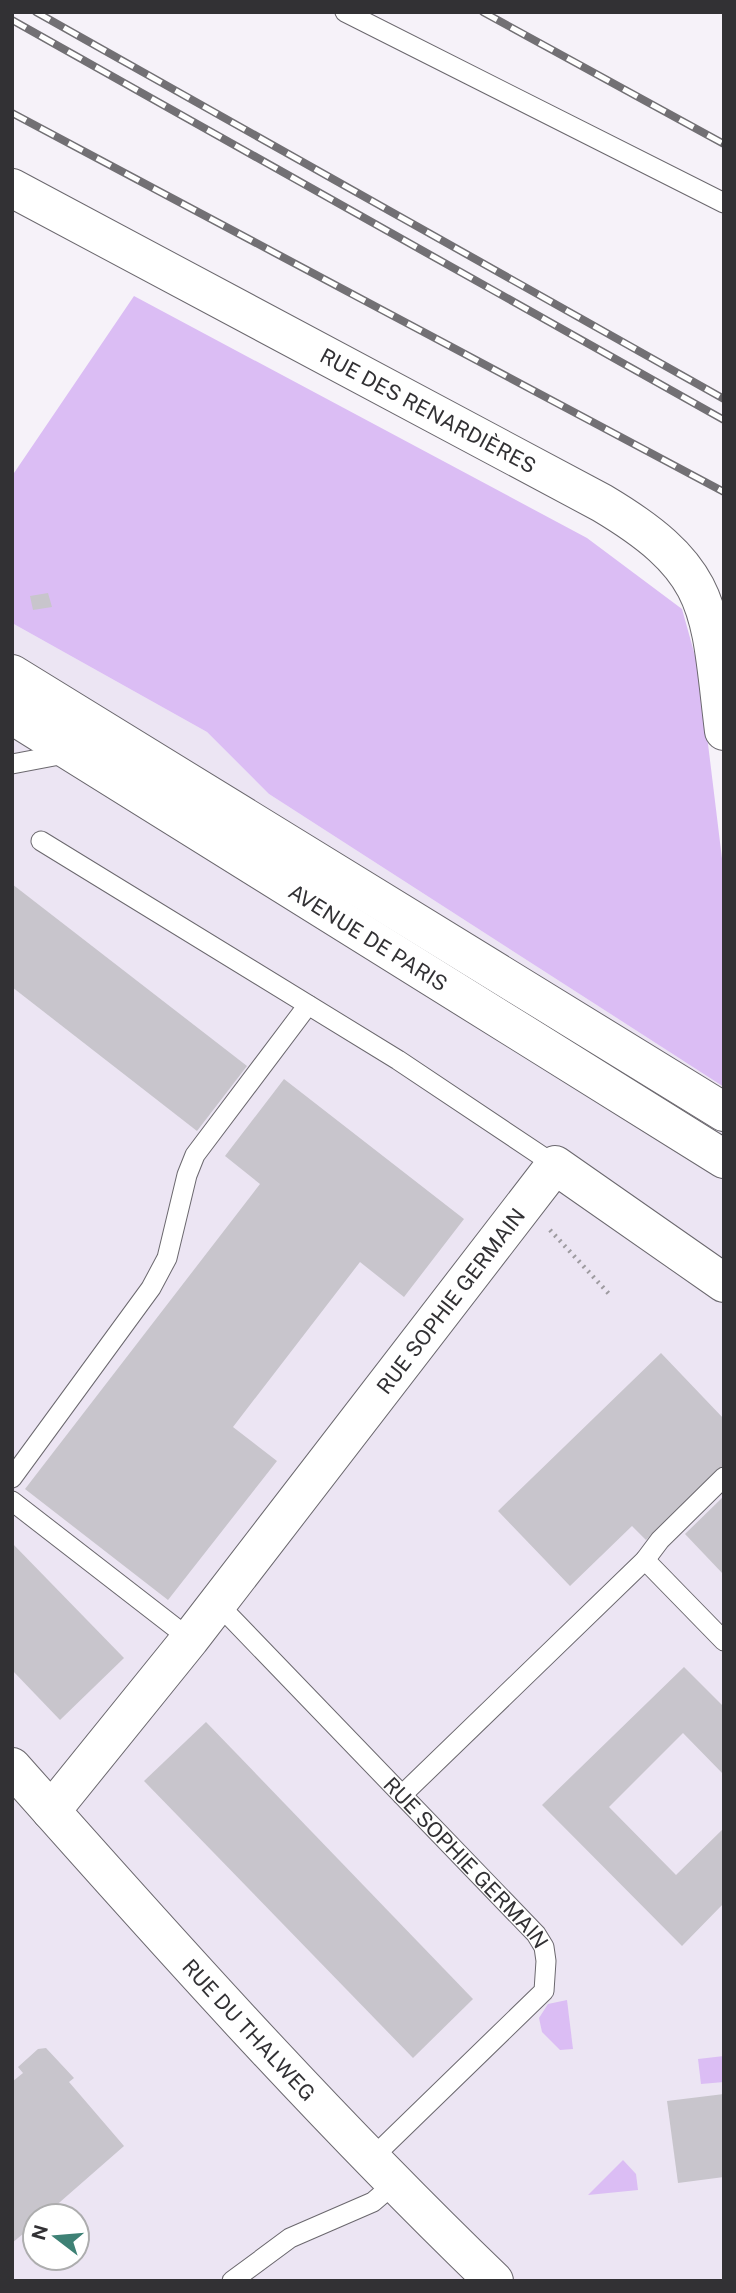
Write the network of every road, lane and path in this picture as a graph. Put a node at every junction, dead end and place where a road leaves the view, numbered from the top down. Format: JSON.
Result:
{"nodes":[{"id":1,"x":345,"y":12,"type":"edge"},
{"id":2,"x":12,"y":188,"type":"edge"},
{"id":3,"x":724,"y":203,"type":"edge"},
{"id":4,"x":12,"y":674,"type":"edge"},
{"id":5,"x":12,"y":715,"type":"edge"},
{"id":6,"x":724,"y":731,"type":"edge"},
{"id":7,"x":72,"y":752,"type":"junction"},
{"id":8,"x":12,"y":764,"type":"edge"},
{"id":9,"x":41,"y":841,"type":"dead end"},
{"id":10,"x":308,"y":1005,"type":"junction"},
{"id":11,"x":724,"y":1112,"type":"edge"},
{"id":12,"x":724,"y":1159,"type":"edge"},
{"id":13,"x":555,"y":1165,"type":"junction"},
{"id":14,"x":525,"y":1204,"type":"junction"},
{"id":15,"x":724,"y":1283,"type":"edge"},
{"id":16,"x":611,"y":1296,"type":"dead end"},
{"id":17,"x":724,"y":1477,"type":"edge"},
{"id":18,"x":12,"y":1478,"type":"edge"},
{"id":19,"x":12,"y":1501,"type":"edge"},
{"id":20,"x":645,"y":1560,"type":"junction"},
{"id":21,"x":218,"y":1603,"type":"junction"},
{"id":22,"x":190,"y":1639,"type":"junction"},
{"id":23,"x":724,"y":1641,"type":"edge"},
{"id":24,"x":12,"y":1767,"type":"edge"},
{"id":25,"x":402,"y":1795,"type":"junction"},
{"id":26,"x":51,"y":1811,"type":"junction"},
{"id":27,"x":382,"y":2172,"type":"junction"},
{"id":28,"x":232,"y":2281,"type":"edge"},
{"id":29,"x":494,"y":2281,"type":"edge"}],
"edges":[{"from":1,"to":3,"type":"lane"},
{"from":2,"to":6,"type":"street","name":"RUE DES RENARDIÈRES"},
{"from":4,"to":11,"type":"street","name":"AVENUE DE PARIS"},
{"from":5,"to":7,"type":"street","name":"AVENUE DE PARIS"},
{"from":7,"to":8,"type":"lane"},
{"from":7,"to":12,"type":"street","name":"AVENUE DE PARIS"},
{"from":9,"to":10,"type":"lane"},
{"from":10,"to":13,"type":"lane"},
{"from":10,"to":18,"type":"lane"},
{"from":13,"to":14,"type":"street","name":"RUE SOPHIE GERMAIN"},
{"from":13,"to":15,"type":"street"},
{"from":14,"to":16,"type":"path"},
{"from":14,"to":21,"type":"street","name":"RUE SOPHIE GERMAIN"},
{"from":17,"to":20,"type":"lane"},
{"from":19,"to":22,"type":"lane"},
{"from":20,"to":23,"type":"lane"},
{"from":20,"to":25,"type":"lane"},
{"from":21,"to":22,"type":"street","name":"RUE SOPHIE GERMAIN"},
{"from":21,"to":25,"type":"lane","name":"RUE SOPHIE GERMAIN"},
{"from":22,"to":26,"type":"street","name":"RUE SOPHIE GERMAIN"},
{"from":24,"to":26,"type":"street","name":"RUE DU THALWEG"},
{"from":25,"to":27,"type":"lane","name":"RUE SOPHIE GERMAIN"},
{"from":26,"to":27,"type":"street","name":"RUE DU THALWEG"},
{"from":27,"to":28,"type":"lane","name":"RUE SOPHIE GERMAIN"},
{"from":27,"to":29,"type":"street","name":"RUE DU THALWEG"}]}
